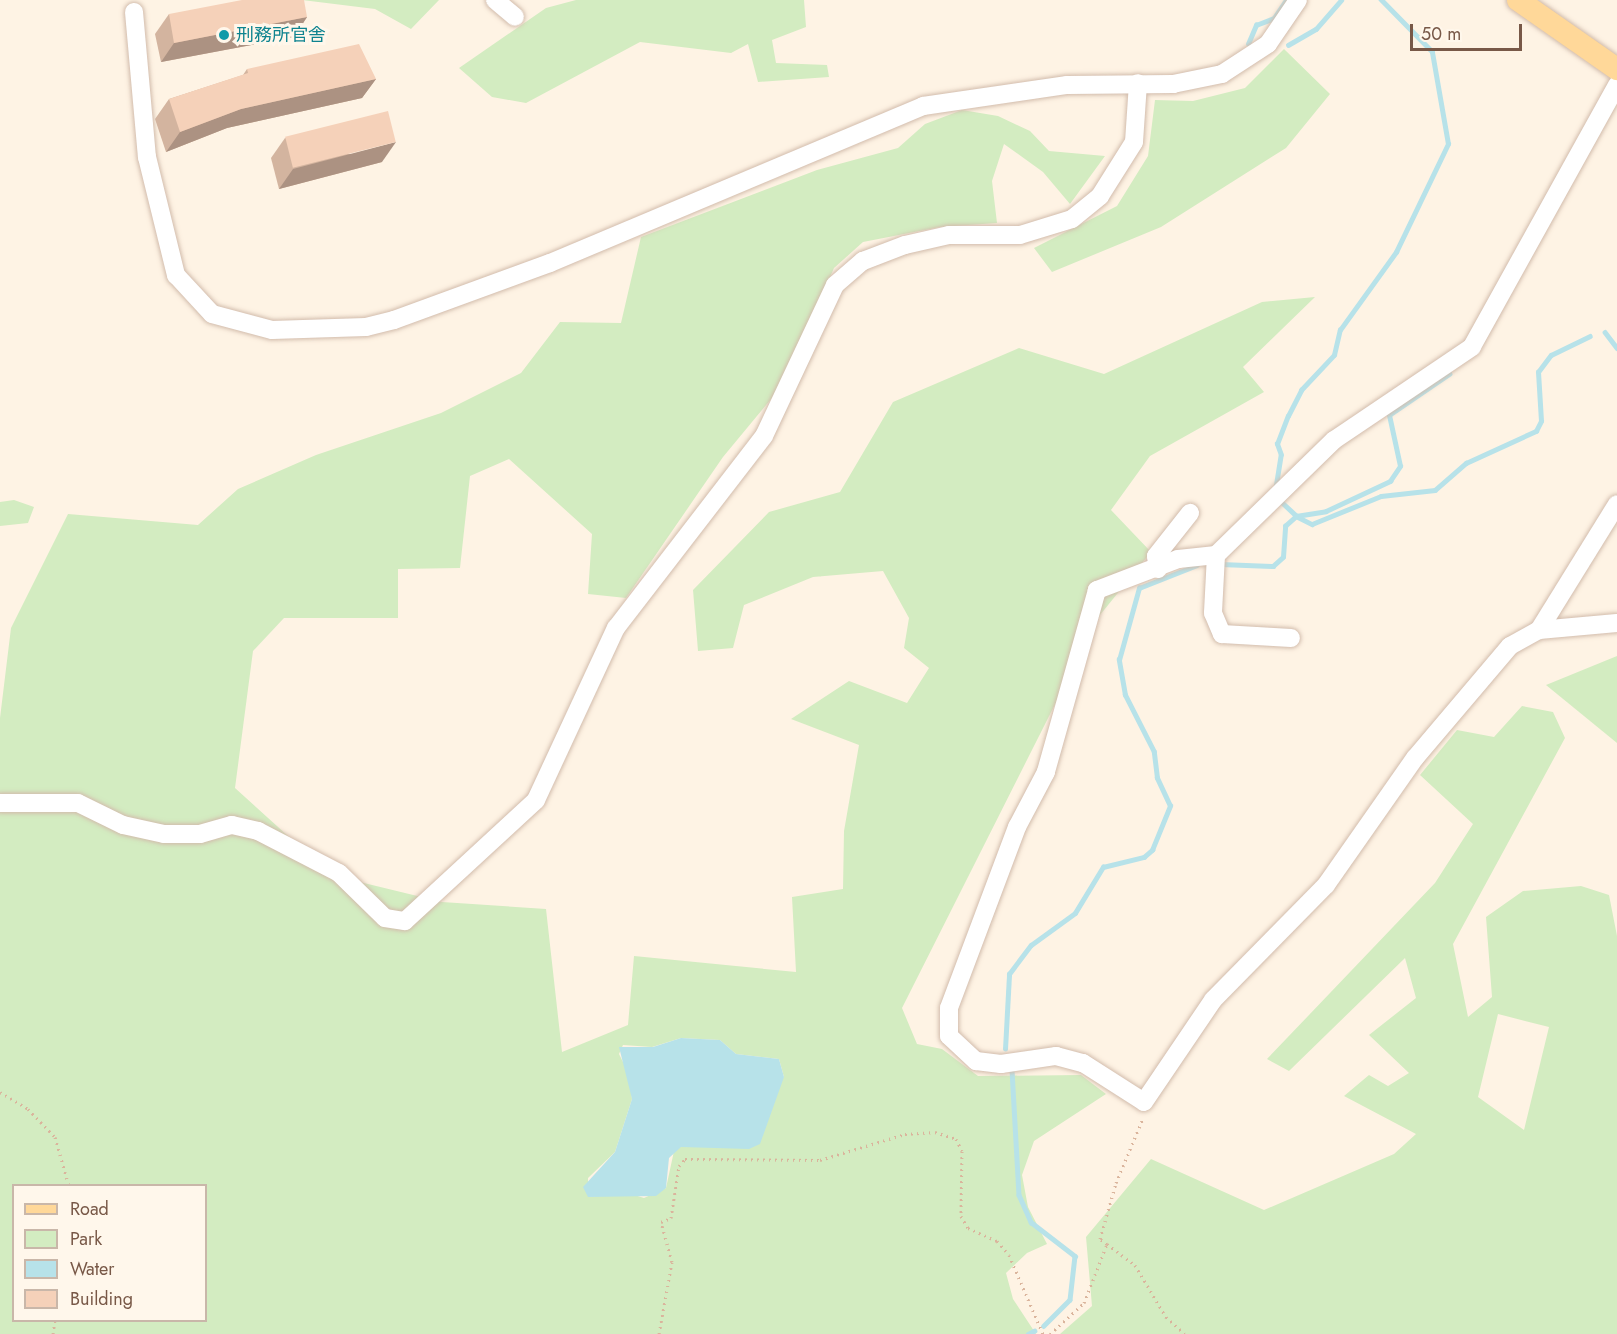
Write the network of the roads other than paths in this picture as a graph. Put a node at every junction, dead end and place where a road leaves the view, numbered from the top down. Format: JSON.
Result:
{"nodes":[{"id":1,"x":495,"y":0,"type":"edge"},
{"id":2,"x":1298,"y":0,"type":"edge"},
{"id":3,"x":1518,"y":0,"type":"edge"},
{"id":4,"x":134,"y":12,"type":"dead end"},
{"id":5,"x":515,"y":17,"type":"dead end"},
{"id":6,"x":1617,"y":69,"type":"edge"},
{"id":7,"x":1138,"y":83,"type":"junction"},
{"id":8,"x":1617,"y":85,"type":"edge"},
{"id":9,"x":1617,"y":504,"type":"edge"},
{"id":10,"x":1190,"y":513,"type":"dead end"},
{"id":11,"x":1215,"y":561,"type":"junction"},
{"id":12,"x":1158,"y":568,"type":"junction"},
{"id":13,"x":1617,"y":623,"type":"edge"},
{"id":14,"x":1539,"y":630,"type":"junction"},
{"id":15,"x":1291,"y":638,"type":"dead end"},
{"id":16,"x":0,"y":802,"type":"edge"}],
"edges":[{"from":1,"to":5,"type":"street"},
{"from":2,"to":7,"type":"street"},
{"from":3,"to":6,"type":"main road"},
{"from":4,"to":7,"type":"street"},
{"from":7,"to":16,"type":"street"},
{"from":8,"to":11,"type":"street"},
{"from":9,"to":14,"type":"street"},
{"from":10,"to":12,"type":"street"},
{"from":11,"to":12,"type":"street"},
{"from":11,"to":15,"type":"street"},
{"from":12,"to":14,"type":"street"},
{"from":13,"to":14,"type":"street"}]}
